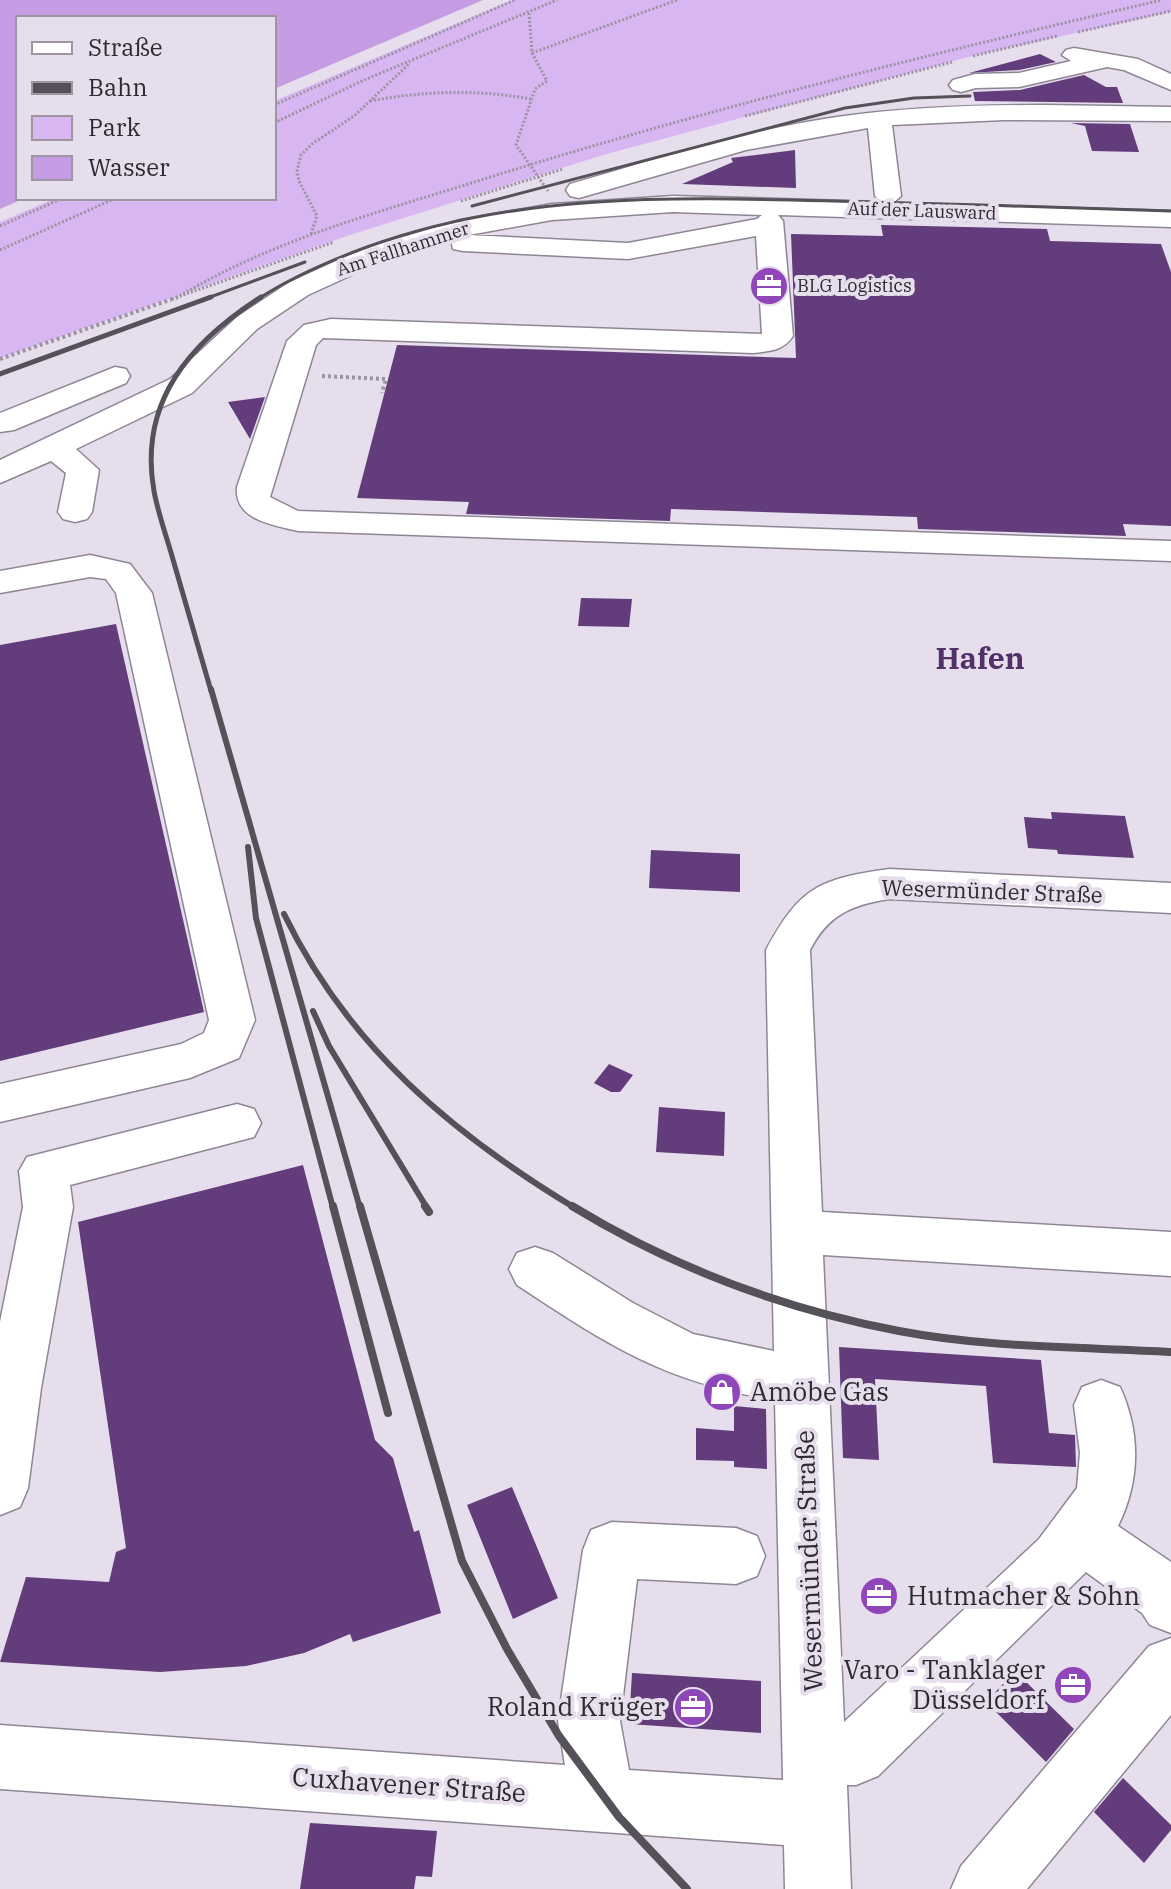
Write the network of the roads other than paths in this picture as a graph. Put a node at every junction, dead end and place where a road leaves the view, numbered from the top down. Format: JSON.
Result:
{"nodes":[{"id":1,"x":1171,"y":83,"type":"edge"},
{"id":2,"x":907,"y":116,"type":"junction"},
{"id":3,"x":1170,"y":117,"type":"edge"},
{"id":4,"x":878,"y":119,"type":"junction"},
{"id":5,"x":664,"y":167,"type":"junction"},
{"id":6,"x":888,"y":196,"type":"junction"},
{"id":7,"x":1171,"y":202,"type":"edge"},
{"id":8,"x":673,"y":204,"type":"joint"},
{"id":9,"x":552,"y":212,"type":"junction"},
{"id":10,"x":1171,"y":219,"type":"edge"},
{"id":11,"x":769,"y":224,"type":"junction"},
{"id":12,"x":1171,"y":233,"type":"edge"},
{"id":13,"x":437,"y":235,"type":"junction"},
{"id":14,"x":395,"y":262,"type":"dead end"},
{"id":15,"x":281,"y":299,"type":"junction"},
{"id":16,"x":115,"y":376,"type":"dead end"},
{"id":17,"x":2,"y":422,"type":"edge"},
{"id":18,"x":47,"y":449,"type":"junction"},
{"id":19,"x":0,"y":473,"type":"edge"},
{"id":20,"x":75,"y":512,"type":"dead end"},
{"id":21,"x":1171,"y":551,"type":"edge"},
{"id":22,"x":1106,"y":571,"type":"dead end"},
{"id":23,"x":1171,"y":573,"type":"edge"},
{"id":24,"x":0,"y":582,"type":"edge"},
{"id":25,"x":1171,"y":898,"type":"edge"},
{"id":26,"x":0,"y":1103,"type":"edge"},
{"id":27,"x":237,"y":1123,"type":"dead end"},
{"id":28,"x":798,"y":1232,"type":"junction"},
{"id":29,"x":1171,"y":1254,"type":"edge"},
{"id":30,"x":535,"y":1269,"type":"dead end"},
{"id":31,"x":803,"y":1380,"type":"junction"},
{"id":32,"x":7,"y":1388,"type":"edge"},
{"id":33,"x":1101,"y":1405,"type":"dead end"},
{"id":34,"x":0,"y":1488,"type":"edge"},
{"id":35,"x":1081,"y":1534,"type":"junction"},
{"id":36,"x":736,"y":1556,"type":"dead end"},
{"id":37,"x":1171,"y":1604,"type":"edge"},
{"id":38,"x":1171,"y":1668,"type":"edge"},
{"id":39,"x":816,"y":1753,"type":"junction"},
{"id":40,"x":0,"y":1757,"type":"edge"},
{"id":41,"x":602,"y":1797,"type":"junction"},
{"id":42,"x":818,"y":1815,"type":"junction"},
{"id":43,"x":818,"y":1889,"type":"edge"},
{"id":44,"x":984,"y":1889,"type":"edge"}],
"edges":[{"from":1,"to":2,"type":"street"},
{"from":2,"to":3,"type":"street"},
{"from":2,"to":4,"type":"street"},
{"from":4,"to":5,"type":"street"},
{"from":4,"to":6,"type":"street"},
{"from":5,"to":6,"type":"street"},
{"from":5,"to":9,"type":"street"},
{"from":6,"to":7,"type":"street"},
{"from":8,"to":9,"type":"street","name":"Am Fallhammer"},
{"from":8,"to":10,"type":"street","name":"Auf der Lausward"},
{"from":9,"to":13,"type":"street","name":"Am Fallhammer"},
{"from":11,"to":12,"type":"street"},
{"from":11,"to":13,"type":"street"},
{"from":11,"to":21,"type":"street"},
{"from":13,"to":15,"type":"street","name":"Am Fallhammer"},
{"from":14,"to":15,"type":"street"},
{"from":15,"to":18,"type":"street","name":"Am Fallhammer"},
{"from":16,"to":17,"type":"street"},
{"from":17,"to":18,"type":"street"},
{"from":18,"to":19,"type":"street","name":"Am Fallhammer"},
{"from":18,"to":20,"type":"street"},
{"from":22,"to":23,"type":"street"},
{"from":24,"to":26,"type":"street"},
{"from":25,"to":28,"type":"street","name":"Wesermünder Straße"},
{"from":27,"to":32,"type":"street"},
{"from":28,"to":29,"type":"street"},
{"from":28,"to":31,"type":"street","name":"Wesermünder Straße"},
{"from":30,"to":31,"type":"street"},
{"from":31,"to":39,"type":"street","name":"Wesermünder Straße"},
{"from":32,"to":34,"type":"street"},
{"from":33,"to":35,"type":"street"},
{"from":35,"to":37,"type":"street"},
{"from":35,"to":39,"type":"street"},
{"from":36,"to":41,"type":"street"},
{"from":38,"to":44,"type":"street"},
{"from":39,"to":42,"type":"street","name":"Wesermünder Straße"},
{"from":40,"to":41,"type":"street","name":"Cuxhavener Straße"},
{"from":41,"to":42,"type":"street","name":"Cuxhavener Straße"},
{"from":42,"to":43,"type":"street","name":"Wesermünder Straße"}]}
